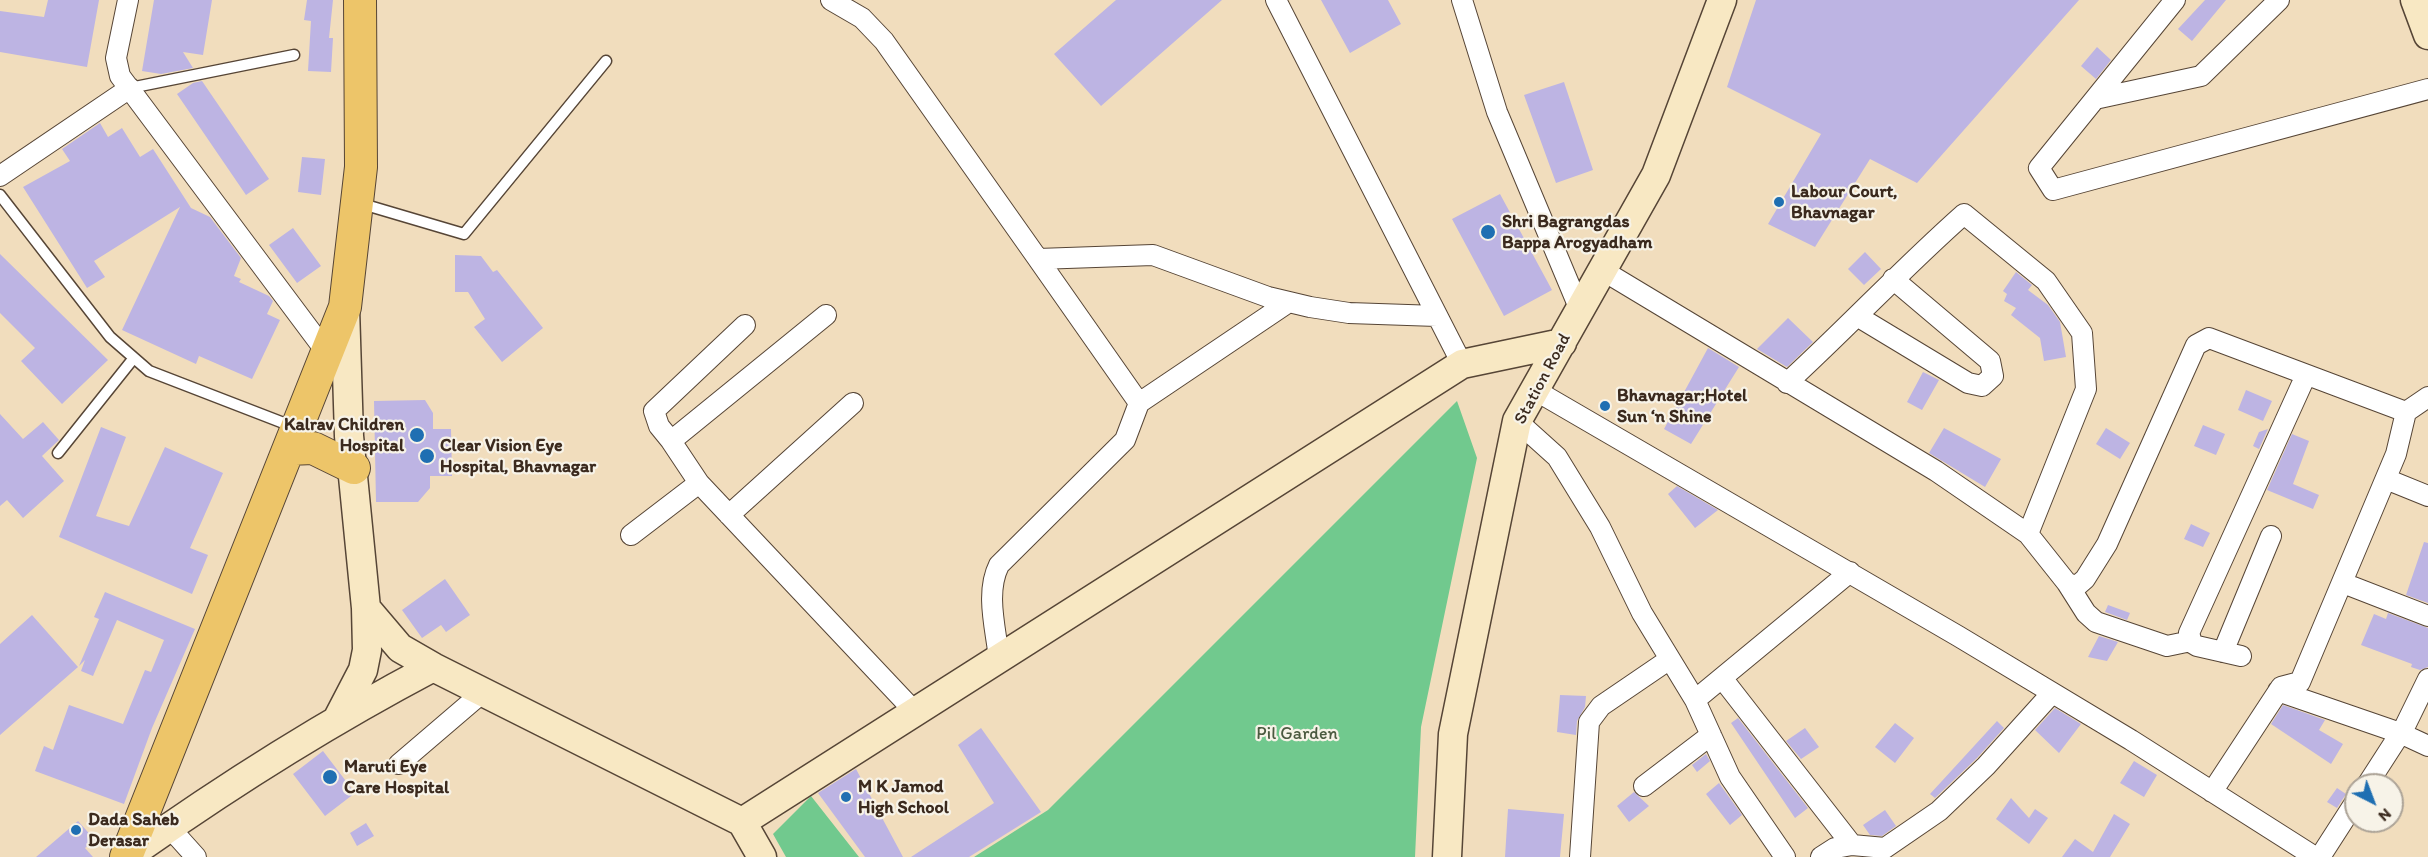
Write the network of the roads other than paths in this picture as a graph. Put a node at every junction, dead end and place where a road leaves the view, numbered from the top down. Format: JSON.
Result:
{"nodes":[{"id":1,"x":128,"y":0,"type":"edge"},
{"id":2,"x":360,"y":0,"type":"edge"},
{"id":3,"x":831,"y":0,"type":"edge"},
{"id":4,"x":1276,"y":0,"type":"edge"},
{"id":5,"x":1462,"y":0,"type":"edge"},
{"id":6,"x":1722,"y":0,"type":"edge"},
{"id":7,"x":2175,"y":0,"type":"edge"},
{"id":8,"x":2279,"y":0,"type":"edge"},
{"id":9,"x":2415,"y":0,"type":"edge"},
{"id":10,"x":2428,"y":35,"type":"edge"},
{"id":11,"x":294,"y":55,"type":"dead end"},
{"id":12,"x":606,"y":61,"type":"dead end"},
{"id":13,"x":130,"y":88,"type":"junction"},
{"id":14,"x":2428,"y":89,"type":"edge"},
{"id":15,"x":2094,"y":99,"type":"junction"},
{"id":16,"x":0,"y":176,"type":"edge"},
{"id":17,"x":0,"y":195,"type":"edge"},
{"id":18,"x":357,"y":202,"type":"junction"},
{"id":19,"x":1038,"y":259,"type":"junction"},
{"id":20,"x":1602,"y":270,"type":"junction"},
{"id":21,"x":1893,"y":279,"type":"junction"},
{"id":22,"x":1289,"y":302,"type":"junction"},
{"id":23,"x":345,"y":307,"type":"junction"},
{"id":24,"x":1580,"y":310,"type":"junction"},
{"id":25,"x":826,"y":315,"type":"dead end"},
{"id":26,"x":1437,"y":316,"type":"junction"},
{"id":27,"x":1857,"y":316,"type":"junction"},
{"id":28,"x":745,"y":325,"type":"dead end"},
{"id":29,"x":1562,"y":343,"type":"junction"},
{"id":30,"x":327,"y":353,"type":"junction"},
{"id":31,"x":133,"y":359,"type":"junction"},
{"id":32,"x":1462,"y":364,"type":"junction"},
{"id":33,"x":2306,"y":375,"type":"junction"},
{"id":34,"x":1787,"y":382,"type":"junction"},
{"id":35,"x":1533,"y":389,"type":"junction"},
{"id":36,"x":2428,"y":397,"type":"edge"},
{"id":37,"x":853,"y":403,"type":"dead end"},
{"id":38,"x":1139,"y":403,"type":"junction"},
{"id":39,"x":2406,"y":412,"type":"junction"},
{"id":40,"x":1517,"y":421,"type":"junction"},
{"id":41,"x":293,"y":439,"type":"junction"},
{"id":42,"x":672,"y":441,"type":"junction"},
{"id":43,"x":58,"y":453,"type":"dead end"},
{"id":44,"x":354,"y":468,"type":"junction"},
{"id":45,"x":2386,"y":479,"type":"junction"},
{"id":46,"x":699,"y":483,"type":"junction"},
{"id":47,"x":2428,"y":496,"type":"edge"},
{"id":48,"x":729,"y":515,"type":"junction"},
{"id":49,"x":2028,"y":534,"type":"junction"},
{"id":50,"x":632,"y":535,"type":"dead end"},
{"id":51,"x":2271,"y":536,"type":"dead end"},
{"id":52,"x":1850,"y":572,"type":"junction"},
{"id":53,"x":2067,"y":583,"type":"junction"},
{"id":54,"x":2343,"y":583,"type":"junction"},
{"id":55,"x":366,"y":608,"type":"junction"},
{"id":56,"x":2428,"y":616,"type":"edge"},
{"id":57,"x":2191,"y":642,"type":"junction"},
{"id":58,"x":999,"y":659,"type":"junction"},
{"id":59,"x":1670,"y":659,"type":"junction"},
{"id":60,"x":433,"y":667,"type":"junction"},
{"id":61,"x":1722,"y":678,"type":"junction"},
{"id":62,"x":2428,"y":679,"type":"edge"},
{"id":63,"x":2278,"y":691,"type":"junction"},
{"id":64,"x":482,"y":693,"type":"junction"},
{"id":65,"x":2052,"y":693,"type":"junction"},
{"id":66,"x":1695,"y":700,"type":"junction"},
{"id":67,"x":915,"y":712,"type":"junction"},
{"id":68,"x":337,"y":720,"type":"junction"},
{"id":69,"x":2400,"y":733,"type":"junction"},
{"id":70,"x":1711,"y":735,"type":"junction"},
{"id":71,"x":2428,"y":746,"type":"edge"},
{"id":72,"x":399,"y":764,"type":"dead end"},
{"id":73,"x":2375,"y":773,"type":"edge"},
{"id":74,"x":1644,"y":786,"type":"dead end"},
{"id":75,"x":2211,"y":792,"type":"junction"},
{"id":76,"x":2344,"y":819,"type":"edge"},
{"id":77,"x":742,"y":822,"type":"junction"},
{"id":78,"x":169,"y":827,"type":"junction"},
{"id":79,"x":1852,"y":845,"type":"junction"},
{"id":80,"x":760,"y":856,"type":"edge"},
{"id":81,"x":127,"y":857,"type":"edge"},
{"id":82,"x":196,"y":857,"type":"edge"},
{"id":83,"x":1447,"y":857,"type":"edge"},
{"id":84,"x":1580,"y":857,"type":"edge"},
{"id":85,"x":1785,"y":857,"type":"edge"},
{"id":86,"x":1821,"y":857,"type":"edge"},
{"id":87,"x":2315,"y":857,"type":"edge"},
{"id":88,"x":2319,"y":857,"type":"edge"}],
"edges":[{"from":1,"to":13,"type":"street"},
{"from":2,"to":18,"type":"main road"},
{"from":3,"to":19,"type":"street"},
{"from":4,"to":26,"type":"street"},
{"from":5,"to":24,"type":"street"},
{"from":6,"to":20,"type":"main road","name":"Station Road"},
{"from":7,"to":15,"type":"street"},
{"from":8,"to":15,"type":"street"},
{"from":9,"to":10,"type":"main road"},
{"from":11,"to":13,"type":"lane"},
{"from":12,"to":18,"type":"lane"},
{"from":13,"to":16,"type":"street"},
{"from":13,"to":30,"type":"street"},
{"from":14,"to":15,"type":"street"},
{"from":17,"to":31,"type":"lane"},
{"from":18,"to":23,"type":"main road"},
{"from":19,"to":22,"type":"street"},
{"from":19,"to":38,"type":"street"},
{"from":20,"to":24,"type":"main road","name":"Station Road"},
{"from":20,"to":34,"type":"street"},
{"from":21,"to":27,"type":"street"},
{"from":21,"to":27,"type":"street"},
{"from":21,"to":49,"type":"street"},
{"from":22,"to":26,"type":"street"},
{"from":22,"to":38,"type":"street"},
{"from":23,"to":30,"type":"main road"},
{"from":23,"to":44,"type":"main road"},
{"from":24,"to":29,"type":"main road","name":"Station Road"},
{"from":25,"to":42,"type":"street"},
{"from":26,"to":32,"type":"street"},
{"from":27,"to":34,"type":"street"},
{"from":28,"to":42,"type":"street"},
{"from":29,"to":32,"type":"main road"},
{"from":29,"to":35,"type":"main road","name":"Station Road"},
{"from":30,"to":41,"type":"main road"},
{"from":31,"to":41,"type":"lane"},
{"from":31,"to":43,"type":"lane"},
{"from":32,"to":58,"type":"main road"},
{"from":33,"to":39,"type":"street"},
{"from":33,"to":53,"type":"street"},
{"from":33,"to":57,"type":"street"},
{"from":34,"to":49,"type":"street"},
{"from":35,"to":40,"type":"main road","name":"Station Road"},
{"from":35,"to":52,"type":"street"},
{"from":36,"to":39,"type":"street"},
{"from":37,"to":48,"type":"street"},
{"from":38,"to":58,"type":"street"},
{"from":39,"to":45,"type":"street"},
{"from":40,"to":59,"type":"street"},
{"from":40,"to":83,"type":"main road","name":"Station Road"},
{"from":41,"to":44,"type":"main road"},
{"from":41,"to":81,"type":"main road"},
{"from":42,"to":46,"type":"street"},
{"from":44,"to":55,"type":"main road"},
{"from":45,"to":47,"type":"street"},
{"from":45,"to":54,"type":"street"},
{"from":46,"to":48,"type":"street"},
{"from":46,"to":50,"type":"street"},
{"from":48,"to":67,"type":"street"},
{"from":49,"to":53,"type":"street"},
{"from":51,"to":57,"type":"street"},
{"from":52,"to":61,"type":"street"},
{"from":52,"to":65,"type":"street"},
{"from":53,"to":57,"type":"street"},
{"from":54,"to":56,"type":"street"},
{"from":54,"to":63,"type":"street"},
{"from":55,"to":60,"type":"main road"},
{"from":55,"to":68,"type":"main road"},
{"from":58,"to":67,"type":"main road"},
{"from":59,"to":66,"type":"street"},
{"from":59,"to":84,"type":"street"},
{"from":60,"to":64,"type":"main road"},
{"from":60,"to":68,"type":"main road"},
{"from":61,"to":66,"type":"street"},
{"from":61,"to":79,"type":"street"},
{"from":62,"to":69,"type":"street"},
{"from":63,"to":69,"type":"street"},
{"from":63,"to":75,"type":"street"},
{"from":64,"to":72,"type":"street"},
{"from":64,"to":77,"type":"main road"},
{"from":65,"to":75,"type":"street"},
{"from":65,"to":79,"type":"street"},
{"from":66,"to":70,"type":"street"},
{"from":67,"to":77,"type":"main road"},
{"from":68,"to":78,"type":"main road"},
{"from":69,"to":71,"type":"street"},
{"from":69,"to":73,"type":"street"},
{"from":70,"to":74,"type":"street"},
{"from":70,"to":85,"type":"street"},
{"from":75,"to":87,"type":"street"},
{"from":76,"to":88,"type":"street"},
{"from":77,"to":80,"type":"main road"},
{"from":78,"to":81,"type":"main road"},
{"from":78,"to":82,"type":"street"},
{"from":79,"to":86,"type":"street"}]}
